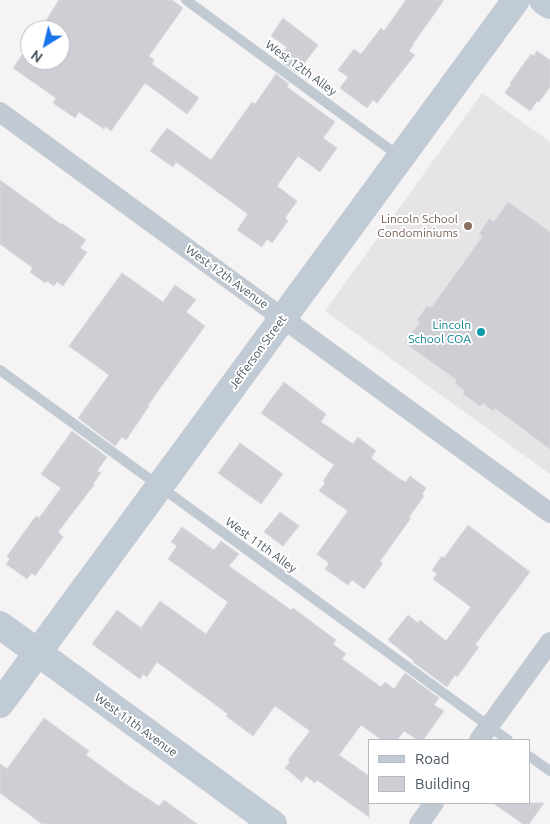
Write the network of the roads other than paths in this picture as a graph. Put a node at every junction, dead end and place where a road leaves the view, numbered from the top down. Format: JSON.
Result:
{"nodes":[{"id":1,"x":186,"y":0,"type":"edge"},
{"id":2,"x":516,"y":0,"type":"edge"},
{"id":3,"x":544,"y":0,"type":"edge"},
{"id":4,"x":550,"y":5,"type":"edge"},
{"id":5,"x":0,"y":112,"type":"edge"},
{"id":6,"x":400,"y":157,"type":"junction"},
{"id":7,"x":283,"y":318,"type":"junction"},
{"id":8,"x":0,"y":370,"type":"edge"},
{"id":9,"x":159,"y":486,"type":"junction"},
{"id":10,"x":550,"y":513,"type":"edge"},
{"id":11,"x":0,"y":625,"type":"edge"},
{"id":12,"x":550,"y":642,"type":"edge"},
{"id":13,"x":37,"y":652,"type":"junction"},
{"id":14,"x":0,"y":704,"type":"edge"},
{"id":15,"x":484,"y":733,"type":"edge"},
{"id":16,"x":505,"y":739,"type":"edge"},
{"id":17,"x":530,"y":757,"type":"edge"},
{"id":18,"x":550,"y":771,"type":"edge"},
{"id":19,"x":433,"y":804,"type":"edge"},
{"id":20,"x":273,"y":824,"type":"edge"},
{"id":21,"x":419,"y":824,"type":"edge"}],
"edges":[{"from":1,"to":6,"type":"lane","name":"West 12th Alley"},
{"from":2,"to":6,"type":"main road","name":"Jefferson Street"},
{"from":3,"to":4,"type":"main road"},
{"from":5,"to":7,"type":"street","name":"West 12th Avenue"},
{"from":6,"to":7,"type":"main road","name":"Jefferson Street"},
{"from":7,"to":9,"type":"main road","name":"Jefferson Street"},
{"from":7,"to":10,"type":"street","name":"West 12th Avenue"},
{"from":8,"to":9,"type":"lane","name":"West 11th Alley"},
{"from":9,"to":13,"type":"main road","name":"Jefferson Street"},
{"from":9,"to":15,"type":"lane","name":"West 11th Alley"},
{"from":11,"to":13,"type":"main road","name":"West 11th Avenue"},
{"from":12,"to":15,"type":"street"},
{"from":13,"to":14,"type":"main road","name":"Jefferson Street"},
{"from":13,"to":20,"type":"main road","name":"West 11th Avenue"},
{"from":15,"to":16,"type":"lane","name":"West 11th Alley"},
{"from":17,"to":18,"type":"lane"},
{"from":19,"to":21,"type":"street"}]}
